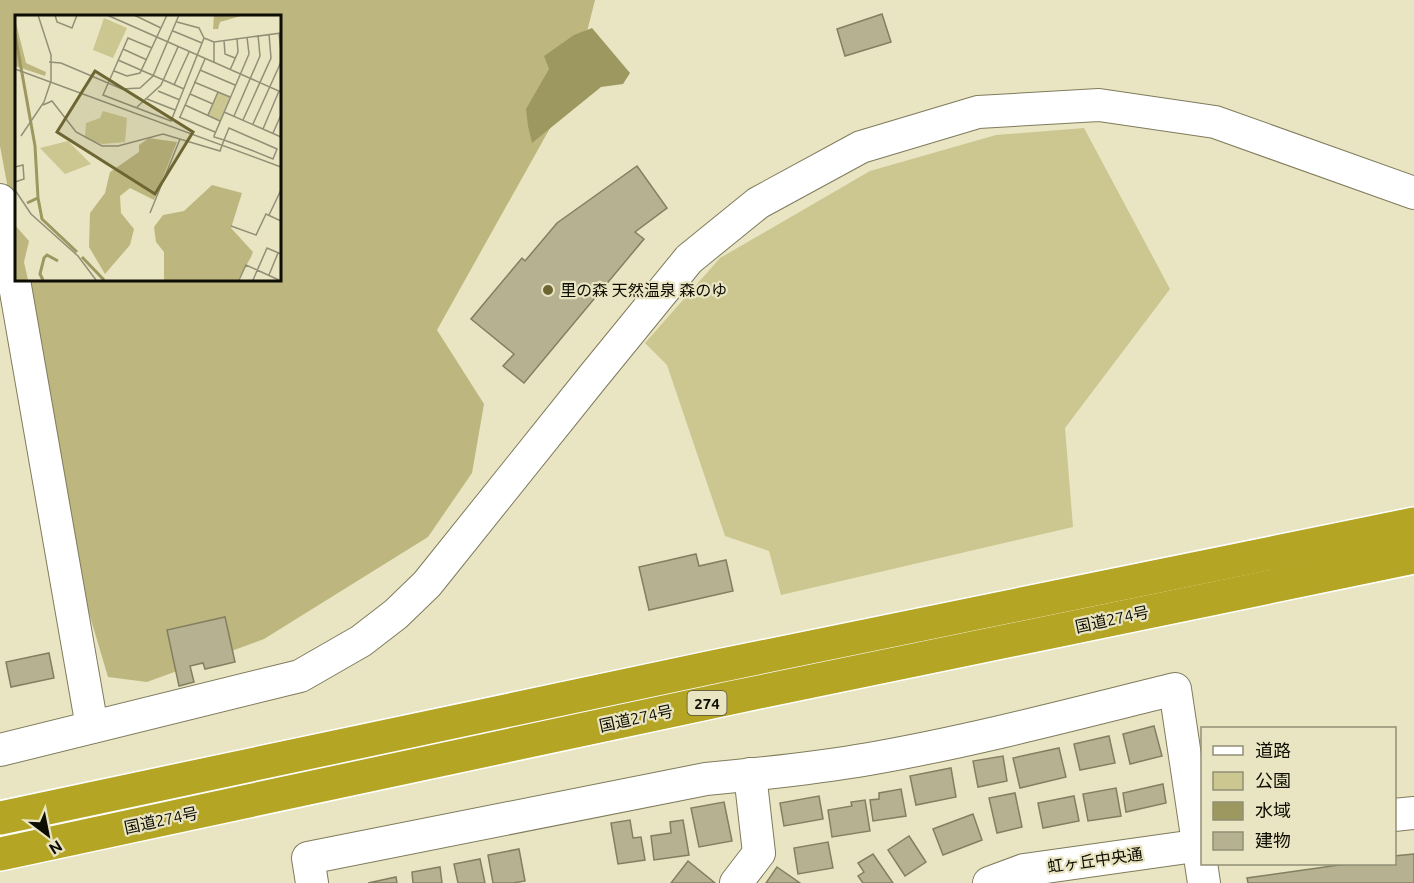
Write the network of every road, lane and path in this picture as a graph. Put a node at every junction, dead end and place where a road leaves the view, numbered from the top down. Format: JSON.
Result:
{"nodes":[{"id":1,"x":1414,"y":194,"type":"edge"},
{"id":2,"x":0,"y":200,"type":"edge"},
{"id":3,"x":1414,"y":524,"type":"edge"},
{"id":4,"x":1414,"y":557,"type":"edge"},
{"id":5,"x":92,"y":727,"type":"junction"},
{"id":6,"x":0,"y":750,"type":"edge"},
{"id":7,"x":750,"y":774,"type":"junction"},
{"id":8,"x":1414,"y":813,"type":"edge"},
{"id":9,"x":1396,"y":816,"type":"edge"},
{"id":10,"x":0,"y":818,"type":"edge"},
{"id":11,"x":1200,"y":845,"type":"edge"},
{"id":12,"x":0,"y":854,"type":"edge"},
{"id":13,"x":1202,"y":865,"type":"edge"},
{"id":14,"x":312,"y":883,"type":"edge"},
{"id":15,"x":736,"y":883,"type":"edge"},
{"id":16,"x":989,"y":883,"type":"edge"},
{"id":17,"x":1204,"y":883,"type":"edge"}],
"edges":[{"from":1,"to":5,"type":"street"},
{"from":2,"to":5,"type":"street"},
{"from":3,"to":10,"type":"highway","name":"国道274号","number":"274"},
{"from":4,"to":12,"type":"highway","name":"国道274号","number":"274"},
{"from":5,"to":6,"type":"street"},
{"from":7,"to":11,"type":"street"},
{"from":7,"to":14,"type":"street"},
{"from":7,"to":15,"type":"street"},
{"from":8,"to":9,"type":"street"},
{"from":11,"to":16,"type":"street","name":"虹ヶ丘中央通"},
{"from":13,"to":17,"type":"street"}]}
